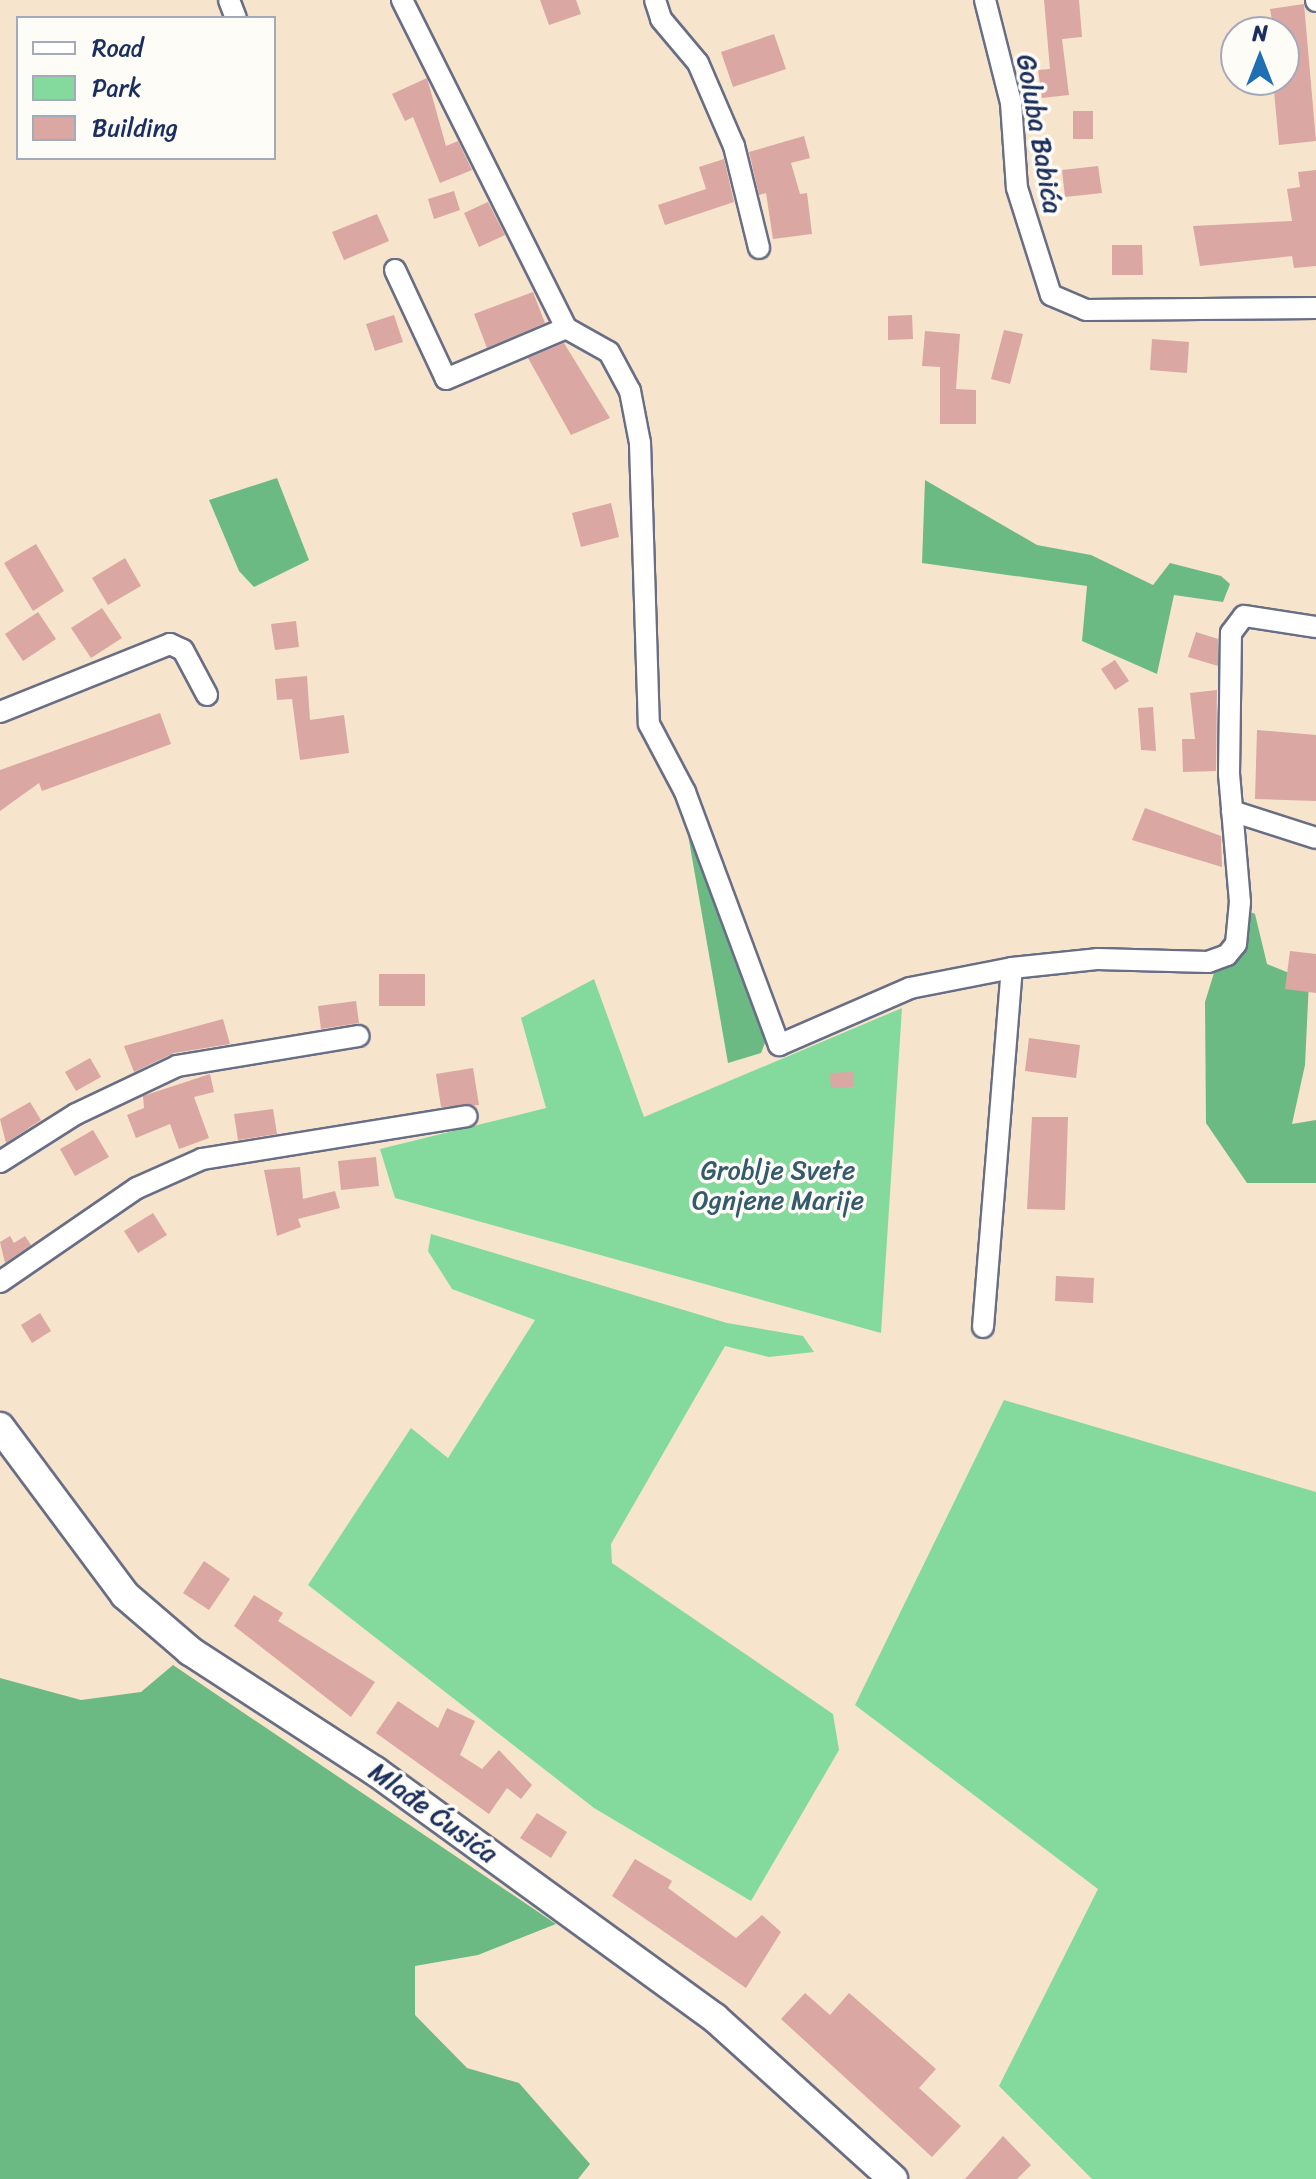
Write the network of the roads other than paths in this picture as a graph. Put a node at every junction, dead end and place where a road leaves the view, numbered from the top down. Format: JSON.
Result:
{"nodes":[{"id":1,"x":402,"y":0,"type":"edge"},
{"id":2,"x":655,"y":0,"type":"edge"},
{"id":3,"x":985,"y":0,"type":"edge"},
{"id":4,"x":759,"y":248,"type":"dead end"},
{"id":5,"x":395,"y":270,"type":"dead end"},
{"id":6,"x":1316,"y":308,"type":"edge"},
{"id":7,"x":566,"y":328,"type":"junction"},
{"id":8,"x":1316,"y":627,"type":"edge"},
{"id":9,"x":207,"y":695,"type":"dead end"},
{"id":10,"x":0,"y":712,"type":"edge"},
{"id":11,"x":1232,"y":811,"type":"junction"},
{"id":12,"x":1316,"y":838,"type":"edge"},
{"id":13,"x":1012,"y":968,"type":"junction"},
{"id":14,"x":359,"y":1036,"type":"dead end"},
{"id":15,"x":467,"y":1116,"type":"dead end"},
{"id":16,"x":0,"y":1162,"type":"edge"},
{"id":17,"x":0,"y":1282,"type":"edge"},
{"id":18,"x":983,"y":1327,"type":"dead end"},
{"id":19,"x":0,"y":1427,"type":"edge"},
{"id":20,"x":893,"y":2179,"type":"edge"}],
"edges":[{"from":1,"to":7,"type":"street"},
{"from":2,"to":4,"type":"street"},
{"from":3,"to":6,"type":"street","name":"Goluba Babića"},
{"from":5,"to":7,"type":"street"},
{"from":7,"to":13,"type":"street"},
{"from":8,"to":11,"type":"street"},
{"from":9,"to":10,"type":"street"},
{"from":11,"to":12,"type":"street"},
{"from":11,"to":13,"type":"street"},
{"from":13,"to":18,"type":"street"},
{"from":14,"to":16,"type":"street"},
{"from":15,"to":17,"type":"street"},
{"from":19,"to":20,"type":"street","name":"Mlađe Ćusića"}]}
